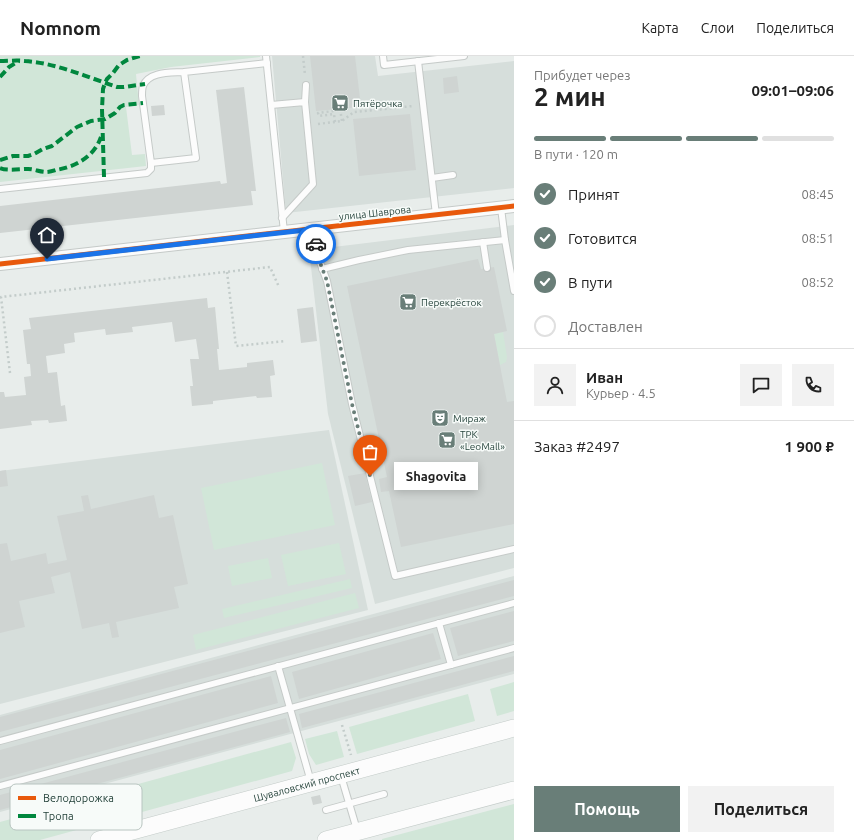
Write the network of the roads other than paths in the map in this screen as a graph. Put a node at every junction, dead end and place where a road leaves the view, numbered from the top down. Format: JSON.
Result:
{"nodes":[{"id":1,"x":383,"y":56,"type":"edge"},
{"id":2,"x":464,"y":56,"type":"edge"},
{"id":3,"x":267,"y":59,"type":"edge"},
{"id":4,"x":418,"y":61,"type":"junction"},
{"id":5,"x":184,"y":72,"type":"junction"},
{"id":6,"x":306,"y":85,"type":"road end"},
{"id":7,"x":305,"y":102,"type":"junction"},
{"id":8,"x":271,"y":105,"type":"junction"},
{"id":9,"x":151,"y":163,"type":"junction"},
{"id":10,"x":454,"y":175,"type":"dead end"},
{"id":11,"x":432,"y":178,"type":"junction"},
{"id":12,"x":0,"y":189,"type":"edge"},
{"id":13,"x":514,"y":206,"type":"edge"},
{"id":14,"x":501,"y":208,"type":"junction"},
{"id":15,"x":436,"y":215,"type":"junction"},
{"id":16,"x":282,"y":218,"type":"junction"},
{"id":17,"x":315,"y":229,"type":"junction"},
{"id":18,"x":284,"y":232,"type":"junction"},
{"id":19,"x":505,"y":240,"type":"junction"},
{"id":20,"x":483,"y":242,"type":"junction"},
{"id":21,"x":0,"y":264,"type":"edge"},
{"id":22,"x":322,"y":268,"type":"junction"},
{"id":23,"x":488,"y":268,"type":"dead end"},
{"id":24,"x":514,"y":291,"type":"edge"},
{"id":25,"x":514,"y":549,"type":"edge"},
{"id":26,"x":514,"y":603,"type":"edge"},
{"id":27,"x":439,"y":623,"type":"junction"},
{"id":28,"x":514,"y":648,"type":"edge"},
{"id":29,"x":451,"y":665,"type":"junction"},
{"id":30,"x":278,"y":666,"type":"junction"},
{"id":31,"x":290,"y":708,"type":"junction"},
{"id":32,"x":514,"y":728,"type":"edge"},
{"id":33,"x":0,"y":741,"type":"edge"},
{"id":34,"x":341,"y":776,"type":"junction"},
{"id":35,"x":311,"y":784,"type":"junction"},
{"id":36,"x":0,"y":786,"type":"edge"},
{"id":37,"x":514,"y":790,"type":"edge"},
{"id":38,"x":384,"y":794,"type":"dead end"},
{"id":39,"x":349,"y":804,"type":"junction"},
{"id":40,"x":326,"y":810,"type":"dead end"},
{"id":41,"x":142,"y":829,"type":"edge"},
{"id":42,"x":137,"y":830,"type":"edge"},
{"id":43,"x":358,"y":832,"type":"junction"},
{"id":44,"x":99,"y":840,"type":"edge"},
{"id":45,"x":326,"y":840,"type":"edge"}],
"edges":[{"from":1,"to":4,"type":"lane"},
{"from":2,"to":4,"type":"lane"},
{"from":3,"to":5,"type":"lane"},
{"from":3,"to":8,"type":"lane"},
{"from":4,"to":11,"type":"lane"},
{"from":5,"to":9,"type":"lane"},
{"from":5,"to":9,"type":"lane"},
{"from":6,"to":7,"type":"lane"},
{"from":7,"to":8,"type":"lane"},
{"from":7,"to":16,"type":"lane"},
{"from":8,"to":16,"type":"lane"},
{"from":9,"to":12,"type":"lane"},
{"from":10,"to":11,"type":"lane"},
{"from":11,"to":15,"type":"lane"},
{"from":13,"to":14,"type":"street","name":"улица Шаврова"},
{"from":14,"to":15,"type":"street","name":"улица Шаврова"},
{"from":14,"to":19,"type":"lane"},
{"from":15,"to":17,"type":"street","name":"улица Шаврова"},
{"from":16,"to":18,"type":"lane"},
{"from":17,"to":18,"type":"street","name":"улица Шаврова"},
{"from":17,"to":22,"type":"lane"},
{"from":18,"to":21,"type":"street","name":"улица Шаврова"},
{"from":19,"to":20,"type":"lane"},
{"from":19,"to":24,"type":"lane"},
{"from":20,"to":22,"type":"lane"},
{"from":20,"to":23,"type":"lane"},
{"from":22,"to":25,"type":"lane"},
{"from":26,"to":27,"type":"lane"},
{"from":27,"to":29,"type":"lane"},
{"from":27,"to":30,"type":"lane"},
{"from":28,"to":29,"type":"lane"},
{"from":29,"to":31,"type":"lane"},
{"from":30,"to":31,"type":"lane"},
{"from":30,"to":33,"type":"lane"},
{"from":31,"to":35,"type":"lane"},
{"from":31,"to":36,"type":"lane"},
{"from":32,"to":34,"type":"main road","name":"Шуваловский проспект"},
{"from":34,"to":35,"type":"main road","name":"Шуваловский проспект"},
{"from":34,"to":39,"type":"lane"},
{"from":35,"to":41,"type":"main road","name":"Шуваловский проспект"},
{"from":37,"to":43,"type":"main road"},
{"from":38,"to":39,"type":"lane"},
{"from":39,"to":40,"type":"lane"},
{"from":39,"to":43,"type":"lane"},
{"from":42,"to":44,"type":"main road","name":"Шуваловский проспект"},
{"from":43,"to":45,"type":"main road"}]}
